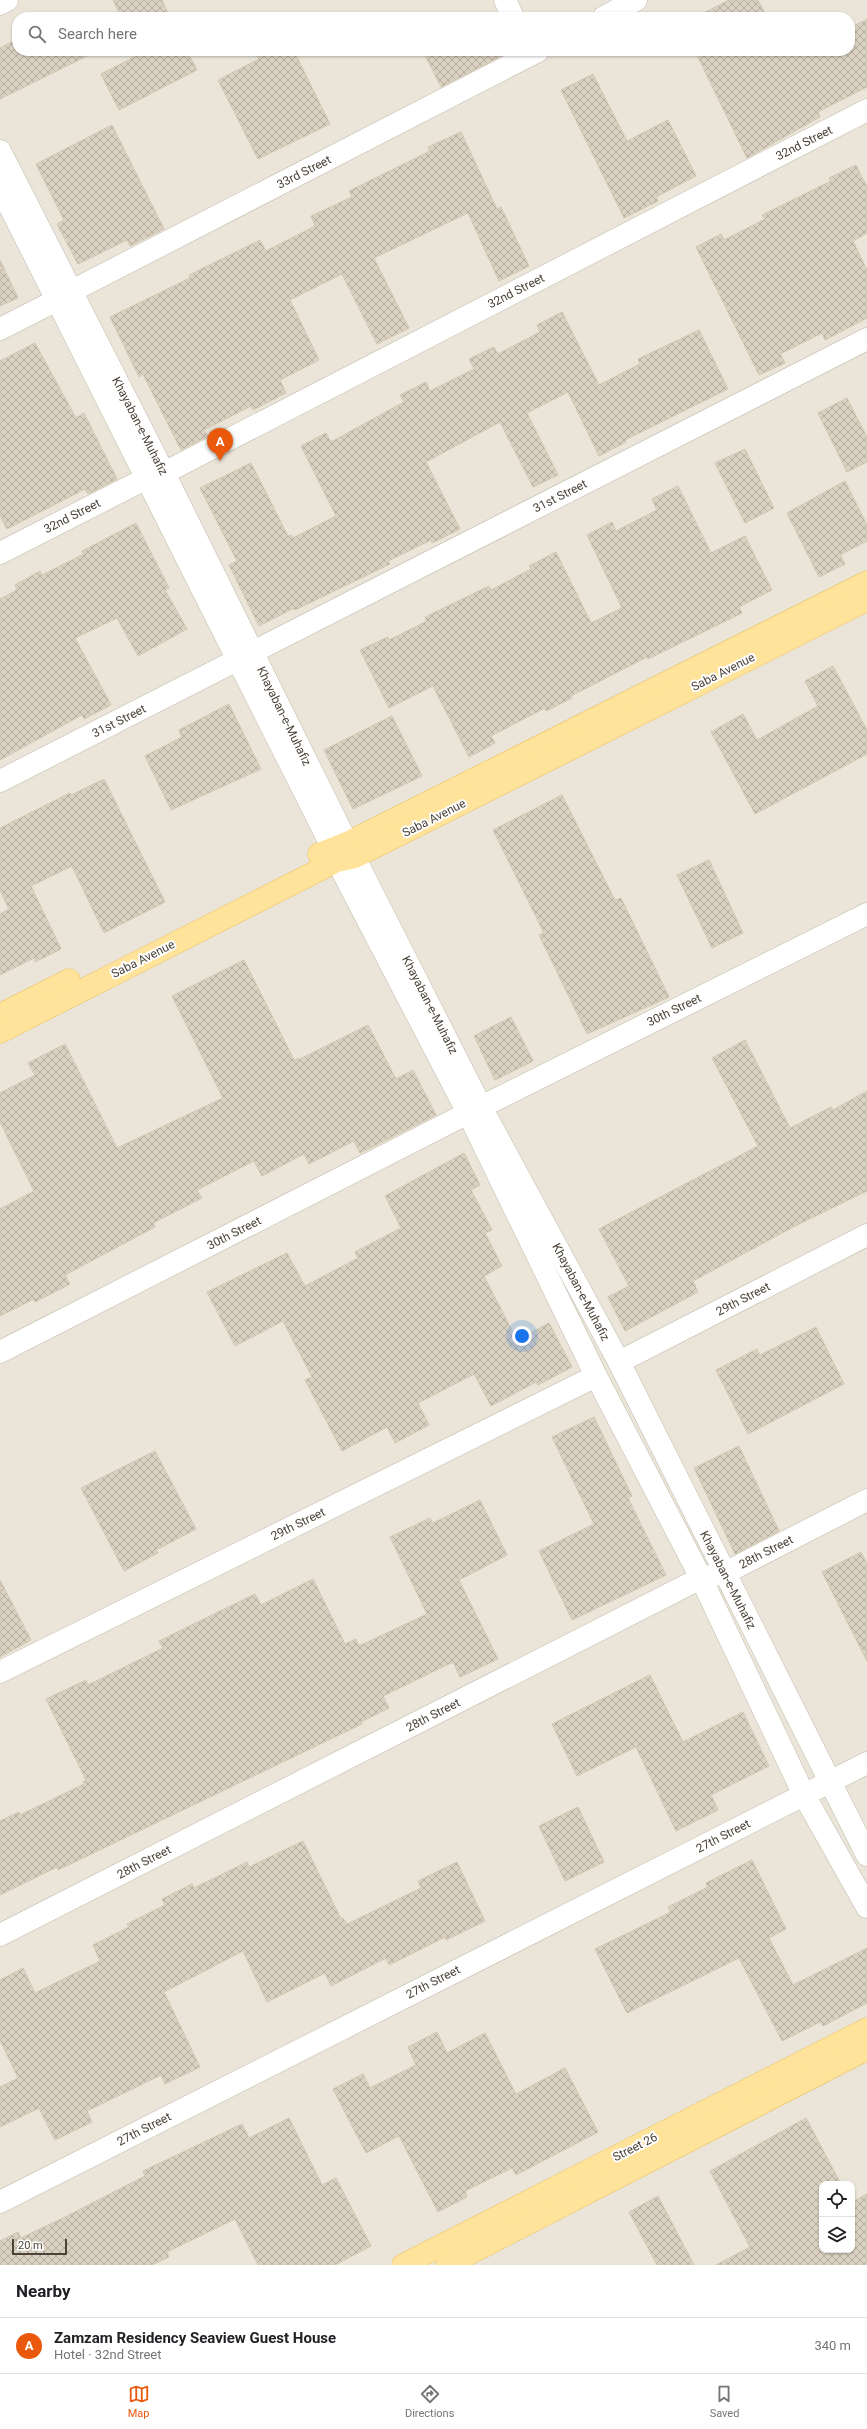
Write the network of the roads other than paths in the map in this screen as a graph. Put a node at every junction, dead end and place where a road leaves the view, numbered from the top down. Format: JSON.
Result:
{"nodes":[{"id":1,"x":7,"y":0,"type":"edge"},
{"id":2,"x":505,"y":0,"type":"edge"},
{"id":3,"x":636,"y":0,"type":"edge"},
{"id":4,"x":0,"y":4,"type":"edge"},
{"id":5,"x":511,"y":12,"type":"edge"},
{"id":6,"x":613,"y":12,"type":"edge"},
{"id":7,"x":526,"y":56,"type":"edge"},
{"id":8,"x":867,"y":110,"type":"edge"},
{"id":9,"x":0,"y":151,"type":"edge"},
{"id":10,"x":0,"y":187,"type":"edge"},
{"id":11,"x":64,"y":296,"type":"junction"},
{"id":12,"x":0,"y":329,"type":"edge"},
{"id":13,"x":867,"y":339,"type":"edge"},
{"id":14,"x":155,"y":476,"type":"junction"},
{"id":15,"x":0,"y":552,"type":"edge"},
{"id":16,"x":867,"y":582,"type":"edge"},
{"id":17,"x":867,"y":600,"type":"edge"},
{"id":18,"x":245,"y":656,"type":"junction"},
{"id":19,"x":0,"y":781,"type":"edge"},
{"id":20,"x":343,"y":852,"type":"junction"},
{"id":21,"x":867,"y":914,"type":"edge"},
{"id":22,"x":0,"y":1015,"type":"edge"},
{"id":23,"x":0,"y":1032,"type":"edge"},
{"id":24,"x":474,"y":1110,"type":"junction"},
{"id":25,"x":867,"y":1235,"type":"edge"},
{"id":26,"x":0,"y":1352,"type":"edge"},
{"id":27,"x":619,"y":1362,"type":"junction"},
{"id":28,"x":596,"y":1376,"type":"junction"},
{"id":29,"x":867,"y":1500,"type":"edge"},
{"id":30,"x":725,"y":1573,"type":"junction"},
{"id":31,"x":701,"y":1578,"type":"junction"},
{"id":32,"x":0,"y":1672,"type":"edge"},
{"id":33,"x":867,"y":1763,"type":"edge"},
{"id":34,"x":830,"y":1782,"type":"junction"},
{"id":35,"x":804,"y":1795,"type":"junction"},
{"id":36,"x":867,"y":1855,"type":"edge"},
{"id":37,"x":867,"y":1907,"type":"edge"},
{"id":38,"x":0,"y":1935,"type":"edge"},
{"id":39,"x":867,"y":2029,"type":"edge"},
{"id":40,"x":867,"y":2049,"type":"edge"},
{"id":41,"x":0,"y":2202,"type":"edge"},
{"id":42,"x":403,"y":2265,"type":"edge"},
{"id":43,"x":447,"y":2265,"type":"edge"}],
"edges":[{"from":1,"to":4,"type":"street"},
{"from":2,"to":5,"type":"street"},
{"from":3,"to":6,"type":"street"},
{"from":7,"to":11,"type":"street","name":"33rd Street"},
{"from":8,"to":14,"type":"street","name":"32nd Street"},
{"from":9,"to":11,"type":"street","name":"Khayaban-e-Muhafiz"},
{"from":10,"to":11,"type":"street","name":"Khayaban-e-Muhafiz"},
{"from":11,"to":12,"type":"street","name":"33rd Street"},
{"from":11,"to":14,"type":"street","name":"Khayaban-e-Muhafiz"},
{"from":13,"to":18,"type":"street","name":"31st Street"},
{"from":14,"to":15,"type":"street","name":"32nd Street"},
{"from":14,"to":18,"type":"street","name":"Khayaban-e-Muhafiz"},
{"from":16,"to":20,"type":"main road","name":"Saba Avenue"},
{"from":17,"to":20,"type":"main road","name":"Saba Avenue"},
{"from":18,"to":19,"type":"street","name":"31st Street"},
{"from":18,"to":20,"type":"street","name":"Khayaban-e-Muhafiz"},
{"from":20,"to":22,"type":"main road","name":"Saba Avenue"},
{"from":20,"to":23,"type":"main road","name":"Saba Avenue"},
{"from":20,"to":24,"type":"street","name":"Khayaban-e-Muhafiz"},
{"from":21,"to":24,"type":"street","name":"30th Street"},
{"from":24,"to":26,"type":"street","name":"30th Street"},
{"from":24,"to":27,"type":"street","name":"Khayaban-e-Muhafiz"},
{"from":24,"to":28,"type":"street","name":"Khayaban-e-Muhafiz"},
{"from":25,"to":27,"type":"street","name":"29th Street"},
{"from":27,"to":30,"type":"street","name":"Khayaban-e-Muhafiz"},
{"from":28,"to":31,"type":"street","name":"Khayaban-e-Muhafiz"},
{"from":28,"to":32,"type":"street","name":"29th Street"},
{"from":29,"to":30,"type":"street","name":"28th Street"},
{"from":30,"to":31,"type":"street","name":"28th Street"},
{"from":30,"to":34,"type":"street","name":"Khayaban-e-Muhafiz"},
{"from":31,"to":35,"type":"street","name":"Khayaban-e-Muhafiz"},
{"from":31,"to":38,"type":"street","name":"28th Street"},
{"from":33,"to":34,"type":"street","name":"27th Street"},
{"from":34,"to":35,"type":"street","name":"27th Street"},
{"from":34,"to":36,"type":"street","name":"Khayaban-e-Muhafiz"},
{"from":35,"to":37,"type":"street","name":"Khayaban-e-Muhafiz"},
{"from":35,"to":41,"type":"street","name":"27th Street"},
{"from":39,"to":42,"type":"main road","name":"Street 26"},
{"from":40,"to":43,"type":"main road","name":"Street 26"}]}
